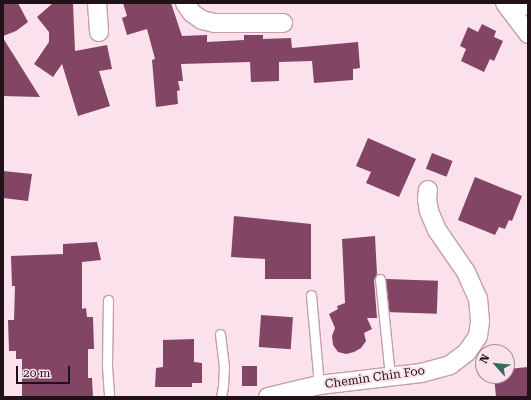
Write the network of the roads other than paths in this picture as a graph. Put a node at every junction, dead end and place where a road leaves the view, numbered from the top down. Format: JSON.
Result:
{"nodes":[{"id":1,"x":97,"y":3,"type":"edge"},
{"id":2,"x":185,"y":3,"type":"edge"},
{"id":3,"x":505,"y":3,"type":"edge"},
{"id":4,"x":525,"y":3,"type":"edge"},
{"id":5,"x":528,"y":6,"type":"edge"},
{"id":6,"x":284,"y":23,"type":"dead end"},
{"id":7,"x":99,"y":32,"type":"dead end"},
{"id":8,"x":528,"y":34,"type":"edge"},
{"id":9,"x":428,"y":190,"type":"dead end"},
{"id":10,"x":380,"y":279,"type":"dead end"},
{"id":11,"x":311,"y":295,"type":"dead end"},
{"id":12,"x":108,"y":300,"type":"dead end"},
{"id":13,"x":220,"y":334,"type":"dead end"},
{"id":14,"x":390,"y":376,"type":"junction"},
{"id":15,"x":319,"y":385,"type":"junction"},
{"id":16,"x":109,"y":397,"type":"edge"},
{"id":17,"x":221,"y":397,"type":"edge"},
{"id":18,"x":268,"y":397,"type":"edge"}],
"edges":[{"from":1,"to":7,"type":"street"},
{"from":2,"to":6,"type":"street"},
{"from":3,"to":8,"type":"street"},
{"from":4,"to":5,"type":"street"},
{"from":9,"to":14,"type":"street","name":"Chemin Chin Foo"},
{"from":10,"to":14,"type":"lane"},
{"from":11,"to":15,"type":"lane"},
{"from":12,"to":16,"type":"lane"},
{"from":13,"to":17,"type":"lane"},
{"from":14,"to":15,"type":"street","name":"Chemin Chin Foo"},
{"from":15,"to":18,"type":"street","name":"Chemin Chin Foo"}]}
